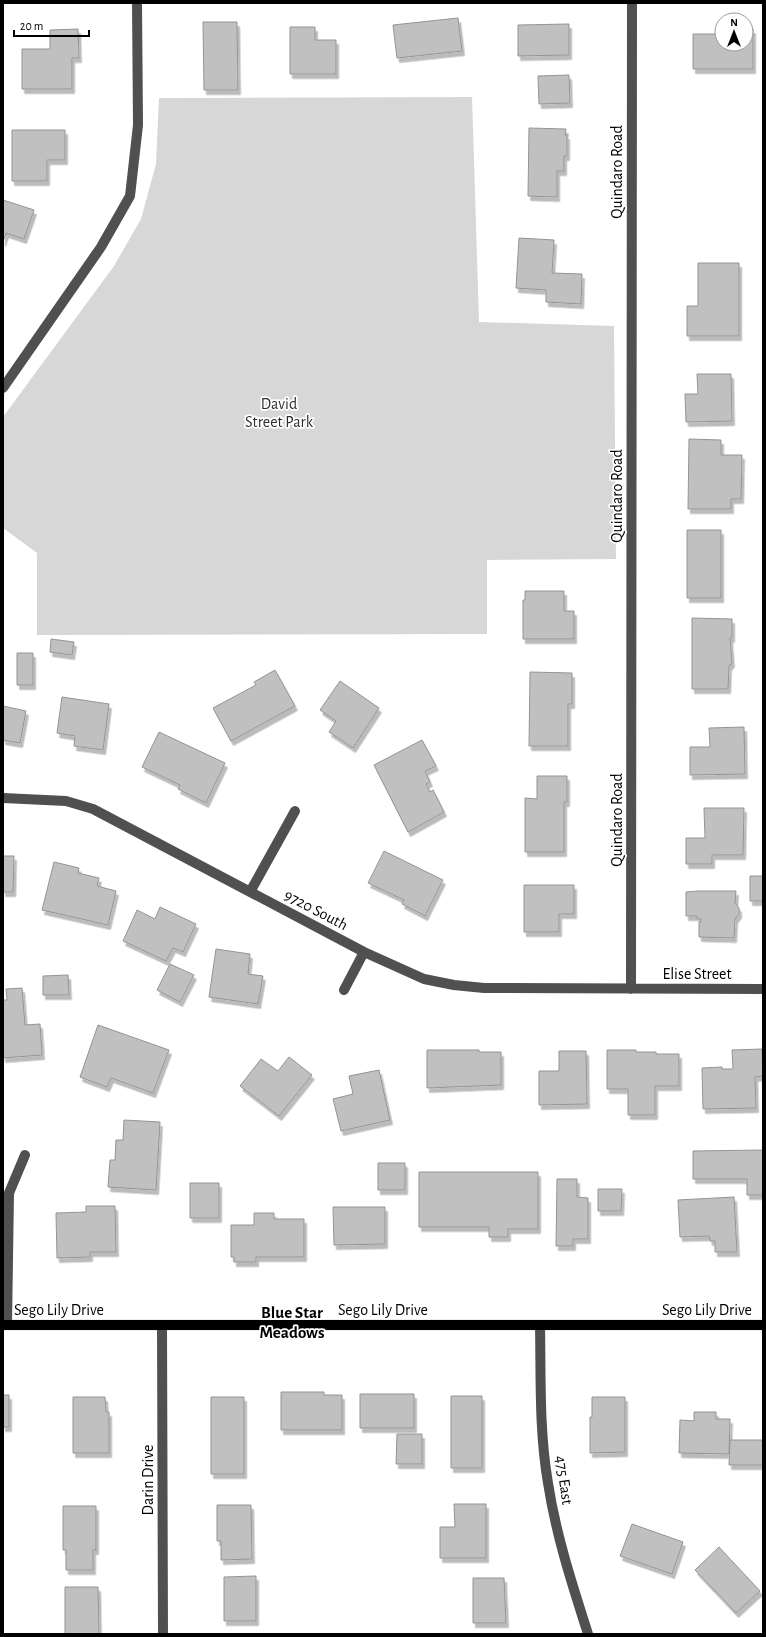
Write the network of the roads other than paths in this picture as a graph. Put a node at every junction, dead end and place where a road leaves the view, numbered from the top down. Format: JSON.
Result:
{"nodes":[{"id":1,"x":137,"y":3,"type":"edge"},
{"id":2,"x":632,"y":3,"type":"edge"},
{"id":3,"x":3,"y":388,"type":"edge"},
{"id":4,"x":3,"y":798,"type":"edge"},
{"id":5,"x":295,"y":811,"type":"dead end"},
{"id":6,"x":250,"y":892,"type":"junction"},
{"id":7,"x":364,"y":952,"type":"junction"},
{"id":8,"x":632,"y":989,"type":"junction"},
{"id":9,"x":763,"y":989,"type":"edge"},
{"id":10,"x":344,"y":990,"type":"dead end"},
{"id":11,"x":25,"y":1155,"type":"dead end"},
{"id":12,"x":5,"y":1325,"type":"edge"},
{"id":13,"x":162,"y":1325,"type":"junction"},
{"id":14,"x":540,"y":1325,"type":"junction"},
{"id":15,"x":763,"y":1325,"type":"edge"},
{"id":16,"x":163,"y":1634,"type":"edge"},
{"id":17,"x":588,"y":1634,"type":"edge"}],
"edges":[{"from":1,"to":3,"type":"street"},
{"from":2,"to":8,"type":"street","name":"Quindaro Road"},
{"from":4,"to":6,"type":"street","name":"9720 South"},
{"from":5,"to":6,"type":"street"},
{"from":6,"to":7,"type":"street","name":"9720 South"},
{"from":7,"to":8,"type":"street","name":"9720 South"},
{"from":7,"to":10,"type":"street"},
{"from":8,"to":9,"type":"street","name":"Elise Street"},
{"from":11,"to":12,"type":"street"},
{"from":12,"to":13,"type":"main road","name":"Sego Lily Drive"},
{"from":13,"to":14,"type":"main road","name":"Sego Lily Drive"},
{"from":13,"to":16,"type":"street","name":"Darin Drive"},
{"from":14,"to":15,"type":"main road","name":"Sego Lily Drive"},
{"from":14,"to":17,"type":"street","name":"475 East"}]}
